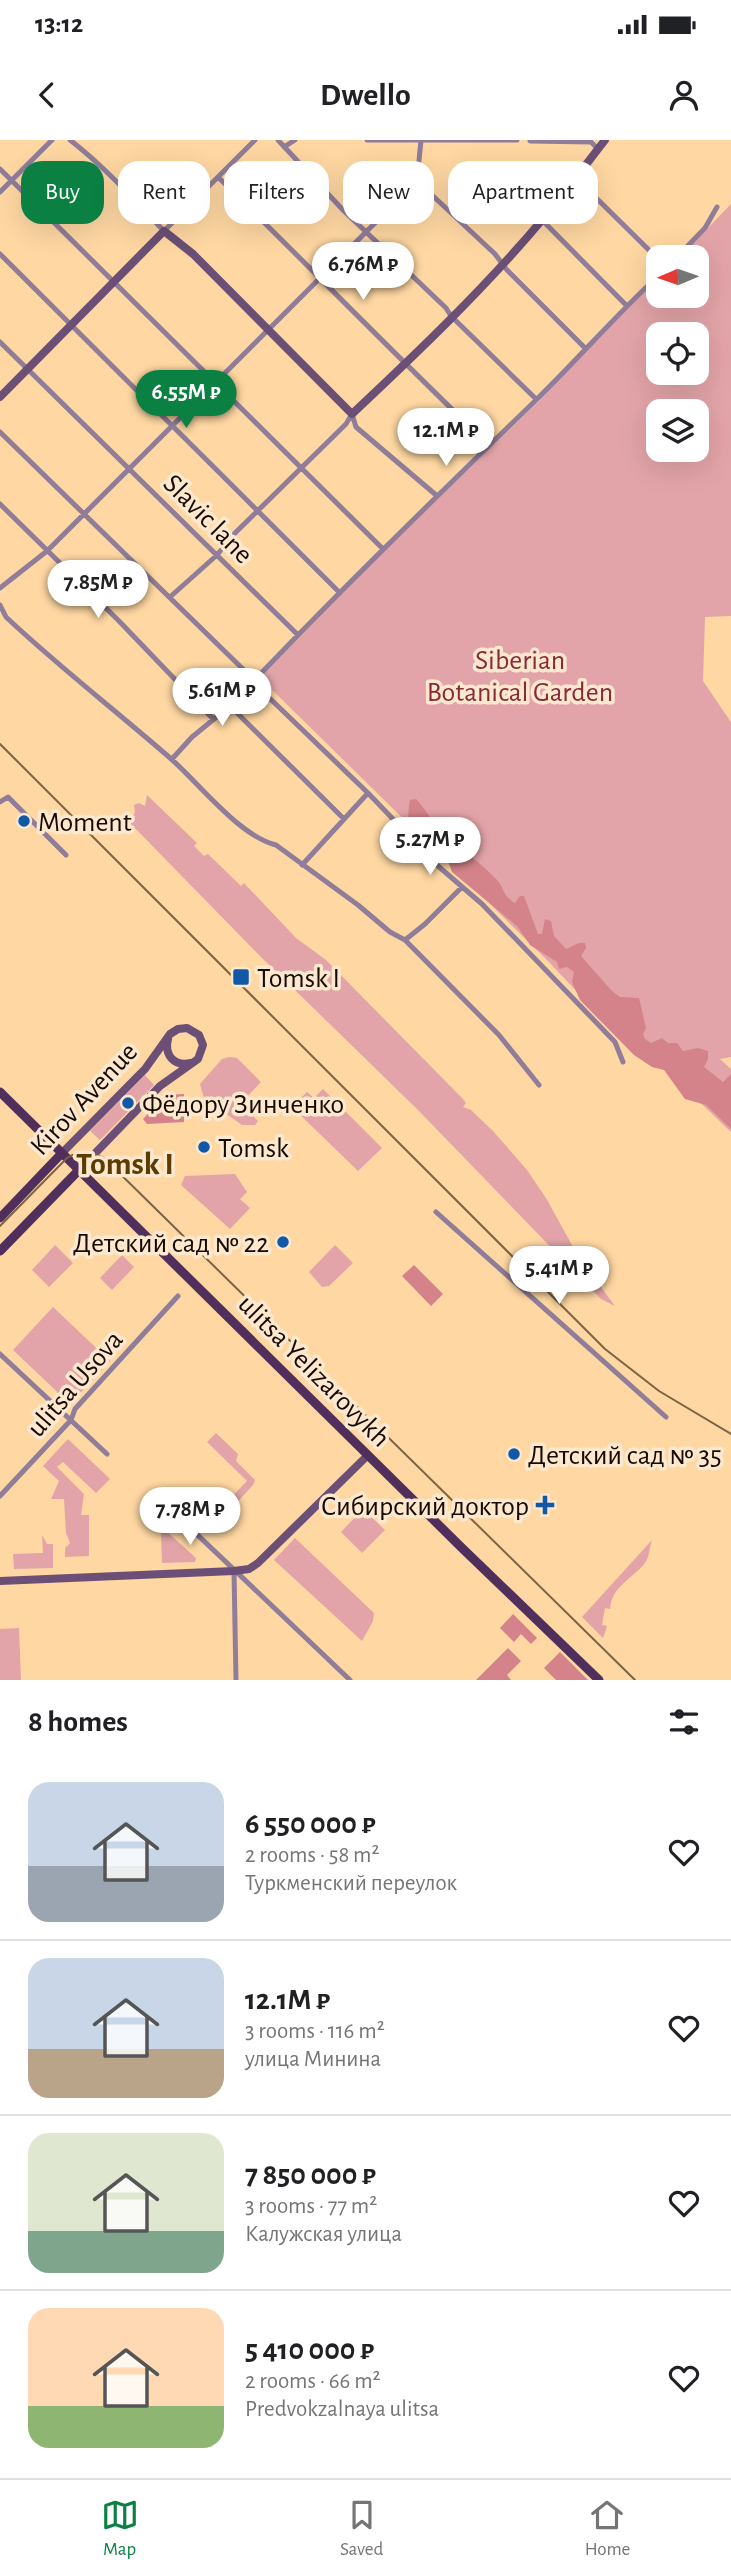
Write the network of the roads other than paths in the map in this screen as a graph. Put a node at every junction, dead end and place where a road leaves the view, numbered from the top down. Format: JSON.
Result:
{"nodes":[{"id":1,"x":52,"y":140,"type":"edge"},
{"id":2,"x":70,"y":140,"type":"edge"},
{"id":3,"x":255,"y":140,"type":"edge"},
{"id":4,"x":278,"y":140,"type":"edge"},
{"id":5,"x":295,"y":140,"type":"edge"},
{"id":6,"x":367,"y":140,"type":"edge"},
{"id":7,"x":421,"y":140,"type":"edge"},
{"id":8,"x":517,"y":140,"type":"edge"},
{"id":9,"x":605,"y":140,"type":"edge"},
{"id":10,"x":530,"y":141,"type":"edge"},
{"id":11,"x":79,"y":142,"type":"edge"},
{"id":12,"x":284,"y":147,"type":"junction"},
{"id":13,"x":598,"y":149,"type":"junction"},
{"id":14,"x":419,"y":161,"type":"edge"},
{"id":15,"x":589,"y":161,"type":"edge"},
{"id":16,"x":0,"y":169,"type":"edge"},
{"id":17,"x":219,"y":178,"type":"junction"},
{"id":18,"x":11,"y":181,"type":"junction"},
{"id":19,"x":0,"y":192,"type":"edge"},
{"id":20,"x":434,"y":197,"type":"edge"},
{"id":21,"x":598,"y":200,"type":"edge"},
{"id":22,"x":717,"y":207,"type":"dead end"},
{"id":23,"x":372,"y":224,"type":"edge"},
{"id":24,"x":538,"y":224,"type":"edge"},
{"id":25,"x":546,"y":224,"type":"edge"},
{"id":26,"x":366,"y":230,"type":"junction"},
{"id":27,"x":164,"y":231,"type":"junction"},
{"id":28,"x":689,"y":245,"type":"edge"},
{"id":29,"x":646,"y":248,"type":"edge"},
{"id":30,"x":0,"y":254,"type":"edge"},
{"id":31,"x":502,"y":264,"type":"junction"},
{"id":32,"x":319,"y":276,"type":"junction"},
{"id":33,"x":115,"y":282,"type":"junction"},
{"id":34,"x":646,"y":286,"type":"edge"},
{"id":35,"x":626,"y":305,"type":"junction"},
{"id":36,"x":451,"y":316,"type":"junction"},
{"id":37,"x":73,"y":324,"type":"junction"},
{"id":38,"x":267,"y":330,"type":"junction"},
{"id":39,"x":0,"y":342,"type":"edge"},
{"id":40,"x":585,"y":348,"type":"junction"},
{"id":41,"x":405,"y":365,"type":"junction"},
{"id":42,"x":28,"y":370,"type":"junction"},
{"id":43,"x":216,"y":383,"type":"junction"},
{"id":44,"x":0,"y":397,"type":"edge"},
{"id":45,"x":536,"y":399,"type":"junction"},
{"id":46,"x":352,"y":414,"type":"junction"},
{"id":47,"x":172,"y":425,"type":"junction"},
{"id":48,"x":0,"y":432,"type":"edge"},
{"id":49,"x":489,"y":444,"type":"junction"},
{"id":50,"x":298,"y":468,"type":"junction"},
{"id":51,"x":129,"y":469,"type":"junction"},
{"id":52,"x":436,"y":495,"type":"junction"},
{"id":53,"x":0,"y":504,"type":"edge"},
{"id":54,"x":257,"y":510,"type":"junction"},
{"id":55,"x":86,"y":513,"type":"junction"},
{"id":56,"x":383,"y":549,"type":"junction"},
{"id":57,"x":47,"y":551,"type":"junction"},
{"id":58,"x":217,"y":555,"type":"junction"},
{"id":59,"x":0,"y":588,"type":"edge"},
{"id":60,"x":340,"y":593,"type":"junction"},
{"id":61,"x":170,"y":597,"type":"junction"},
{"id":62,"x":0,"y":605,"type":"edge"},
{"id":63,"x":298,"y":635,"type":"junction"},
{"id":64,"x":254,"y":681,"type":"junction"},
{"id":65,"x":230,"y":706,"type":"junction"},
{"id":66,"x":213,"y":719,"type":"junction"},
{"id":67,"x":172,"y":760,"type":"junction"},
{"id":68,"x":368,"y":793,"type":"junction"},
{"id":69,"x":0,"y":802,"type":"edge"},
{"id":70,"x":344,"y":818,"type":"junction"},
{"id":71,"x":66,"y":855,"type":"dead end"},
{"id":72,"x":302,"y":865,"type":"junction"},
{"id":73,"x":461,"y":887,"type":"junction"},
{"id":74,"x":405,"y":940,"type":"junction"},
{"id":75,"x":168,"y":1038,"type":"junction"},
{"id":76,"x":194,"y":1062,"type":"junction"},
{"id":77,"x":623,"y":1062,"type":"dead end"},
{"id":78,"x":539,"y":1085,"type":"dead end"},
{"id":79,"x":0,"y":1092,"type":"edge"},
{"id":80,"x":62,"y":1153,"type":"junction"},
{"id":81,"x":79,"y":1170,"type":"junction"},
{"id":82,"x":436,"y":1212,"type":"dead end"},
{"id":83,"x":0,"y":1218,"type":"edge"},
{"id":84,"x":0,"y":1251,"type":"edge"},
{"id":85,"x":178,"y":1296,"type":"dead end"},
{"id":86,"x":0,"y":1354,"type":"edge"},
{"id":87,"x":666,"y":1417,"type":"dead end"},
{"id":88,"x":71,"y":1420,"type":"junction"},
{"id":89,"x":107,"y":1454,"type":"dead end"},
{"id":90,"x":368,"y":1455,"type":"junction"},
{"id":91,"x":0,"y":1496,"type":"edge"},
{"id":92,"x":165,"y":1504,"type":"dead end"},
{"id":93,"x":234,"y":1572,"type":"junction"},
{"id":94,"x":0,"y":1581,"type":"edge"},
{"id":95,"x":236,"y":1680,"type":"edge"},
{"id":96,"x":350,"y":1680,"type":"edge"},
{"id":97,"x":599,"y":1680,"type":"edge"}],
"edges":[{"from":1,"to":18,"type":"street"},
{"from":2,"to":11,"type":"street"},
{"from":3,"to":17,"type":"street"},
{"from":4,"to":12,"type":"street"},
{"from":5,"to":12,"type":"street"},
{"from":6,"to":7,"type":"street"},
{"from":7,"to":8,"type":"street"},
{"from":7,"to":14,"type":"street"},
{"from":9,"to":13,"type":"street"},
{"from":10,"to":13,"type":"street"},
{"from":11,"to":27,"type":"street"},
{"from":12,"to":26,"type":"street"},
{"from":13,"to":15,"type":"street"},
{"from":16,"to":18,"type":"street"},
{"from":17,"to":27,"type":"street"},
{"from":17,"to":32,"type":"street"},
{"from":18,"to":19,"type":"street"},
{"from":18,"to":33,"type":"street"},
{"from":20,"to":31,"type":"street"},
{"from":21,"to":29,"type":"street"},
{"from":22,"to":28,"type":"street"},
{"from":23,"to":26,"type":"street"},
{"from":24,"to":31,"type":"street"},
{"from":25,"to":35,"type":"street"},
{"from":26,"to":32,"type":"street"},
{"from":26,"to":36,"type":"street"},
{"from":27,"to":33,"type":"street"},
{"from":27,"to":38,"type":"street"},
{"from":30,"to":37,"type":"street"},
{"from":31,"to":36,"type":"street"},
{"from":31,"to":40,"type":"street"},
{"from":32,"to":38,"type":"street"},
{"from":32,"to":41,"type":"street"},
{"from":33,"to":37,"type":"street"},
{"from":33,"to":43,"type":"street"},
{"from":34,"to":35,"type":"street"},
{"from":35,"to":40,"type":"street"},
{"from":36,"to":41,"type":"street"},
{"from":36,"to":45,"type":"street"},
{"from":37,"to":42,"type":"street"},
{"from":37,"to":47,"type":"street"},
{"from":38,"to":43,"type":"street"},
{"from":38,"to":46,"type":"street"},
{"from":39,"to":42,"type":"street","name":"Slavic lane"},
{"from":40,"to":45,"type":"street"},
{"from":41,"to":46,"type":"street"},
{"from":41,"to":49,"type":"street"},
{"from":42,"to":44,"type":"street"},
{"from":42,"to":51,"type":"street","name":"Slavic lane"},
{"from":43,"to":47,"type":"street"},
{"from":43,"to":50,"type":"street"},
{"from":45,"to":49,"type":"street"},
{"from":46,"to":50,"type":"street"},
{"from":46,"to":52,"type":"street"},
{"from":47,"to":51,"type":"street"},
{"from":47,"to":54,"type":"street"},
{"from":48,"to":55,"type":"street"},
{"from":49,"to":52,"type":"street"},
{"from":50,"to":54,"type":"street"},
{"from":50,"to":56,"type":"street"},
{"from":51,"to":55,"type":"street"},
{"from":51,"to":58,"type":"street","name":"Slavic lane"},
{"from":52,"to":56,"type":"street"},
{"from":53,"to":57,"type":"street"},
{"from":54,"to":58,"type":"street"},
{"from":54,"to":60,"type":"street"},
{"from":55,"to":57,"type":"street"},
{"from":55,"to":61,"type":"street"},
{"from":56,"to":60,"type":"street"},
{"from":57,"to":59,"type":"street"},
{"from":57,"to":66,"type":"street"},
{"from":58,"to":61,"type":"street"},
{"from":58,"to":63,"type":"street","name":"Slavic lane"},
{"from":60,"to":63,"type":"street"},
{"from":61,"to":64,"type":"street"},
{"from":62,"to":67,"type":"street"},
{"from":63,"to":64,"type":"street"},
{"from":64,"to":65,"type":"street"},
{"from":64,"to":68,"type":"street"},
{"from":65,"to":66,"type":"street"},
{"from":65,"to":70,"type":"street"},
{"from":66,"to":67,"type":"street"},
{"from":67,"to":72,"type":"street"},
{"from":68,"to":70,"type":"street"},
{"from":68,"to":73,"type":"street"},
{"from":69,"to":71,"type":"street"},
{"from":70,"to":72,"type":"street"},
{"from":72,"to":74,"type":"street"},
{"from":73,"to":74,"type":"street"},
{"from":73,"to":77,"type":"street"},
{"from":74,"to":78,"type":"street"},
{"from":75,"to":76,"type":"street"},
{"from":75,"to":76,"type":"street"},
{"from":75,"to":80,"type":"street","name":"Kirov Avenue"},
{"from":76,"to":81,"type":"street","name":"Kirov Avenue"},
{"from":79,"to":80,"type":"main road","name":"ulitsa Yelizarovykh"},
{"from":80,"to":81,"type":"main road","name":"ulitsa Yelizarovykh"},
{"from":80,"to":83,"type":"main road","name":"Kirov Avenue"},
{"from":81,"to":84,"type":"main road","name":"Kirov Avenue"},
{"from":81,"to":90,"type":"main road","name":"ulitsa Yelizarovykh"},
{"from":82,"to":87,"type":"street"},
{"from":85,"to":88,"type":"street","name":"ulitsa Usova"},
{"from":86,"to":88,"type":"street"},
{"from":88,"to":89,"type":"street"},
{"from":88,"to":91,"type":"street","name":"ulitsa Usova"},
{"from":90,"to":93,"type":"street"},
{"from":90,"to":97,"type":"main road","name":"ulitsa Yelizarovykh"},
{"from":92,"to":93,"type":"street"},
{"from":93,"to":94,"type":"street"},
{"from":93,"to":95,"type":"street"},
{"from":93,"to":96,"type":"street"}]}
